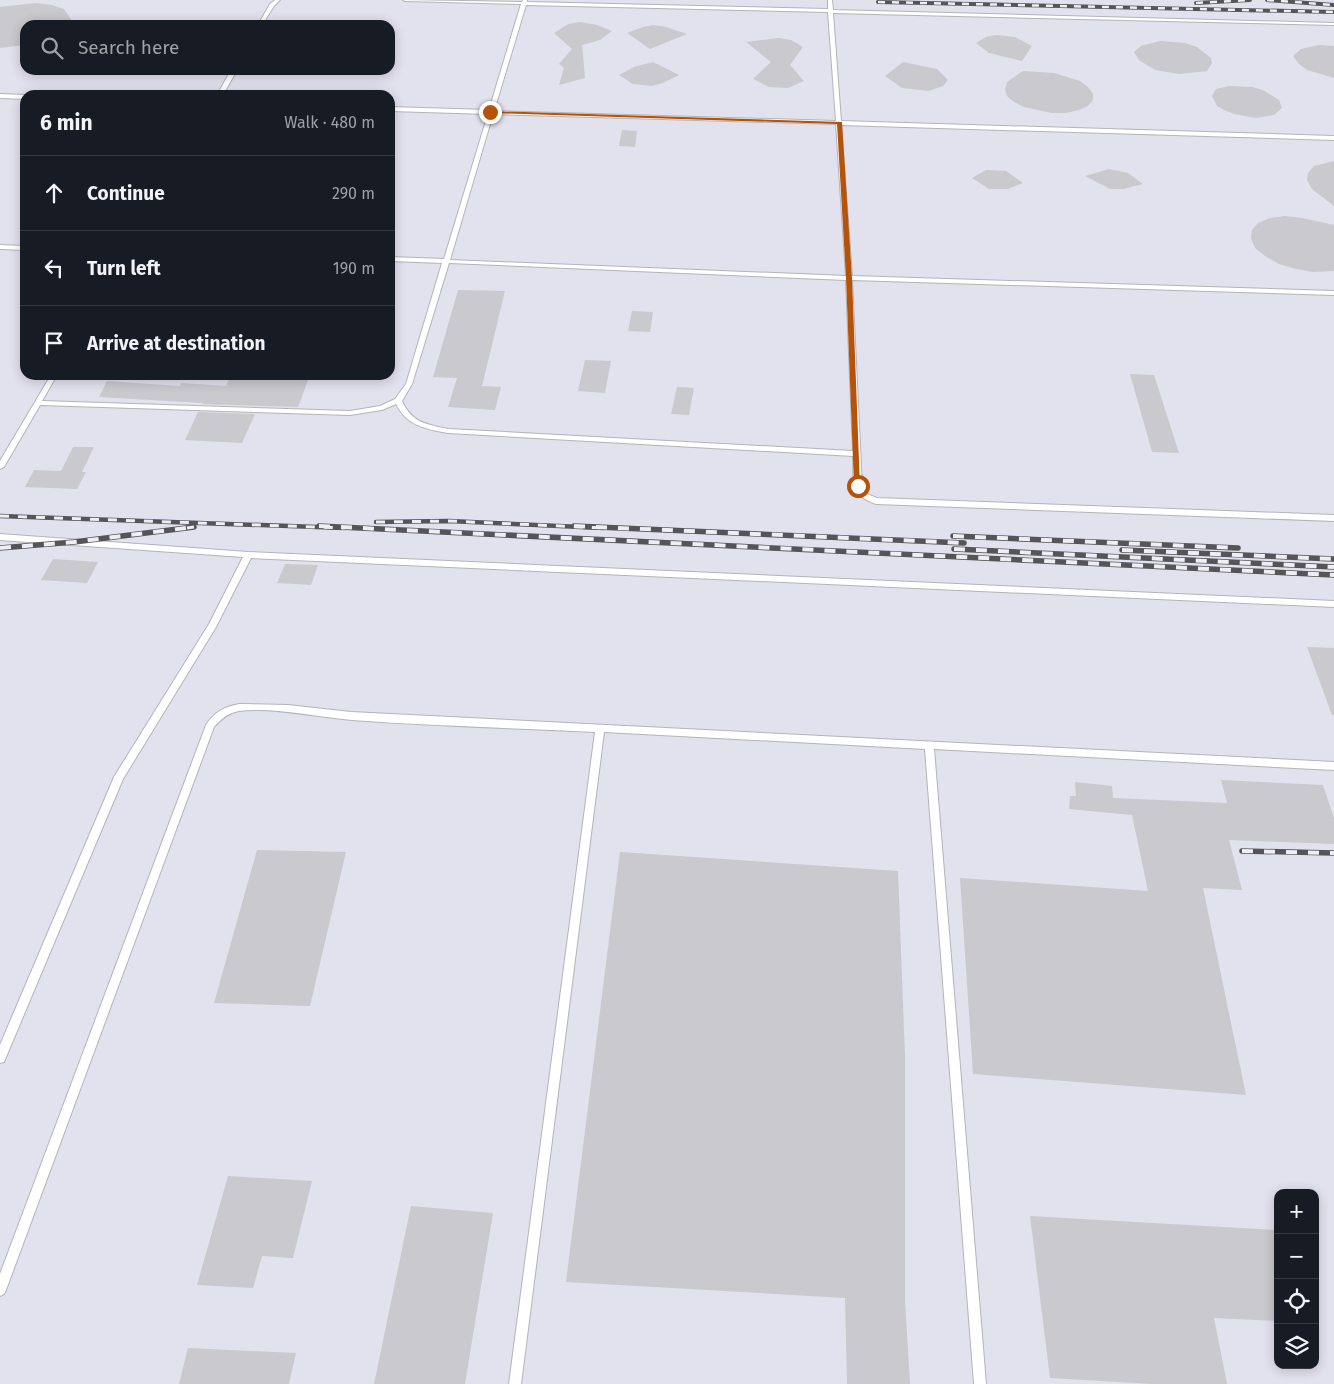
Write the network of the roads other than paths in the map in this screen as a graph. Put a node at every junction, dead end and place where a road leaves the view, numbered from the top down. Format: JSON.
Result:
{"nodes":[{"id":1,"x":278,"y":0,"type":"edge"},
{"id":2,"x":405,"y":0,"type":"edge"},
{"id":3,"x":830,"y":0,"type":"edge"},
{"id":4,"x":525,"y":2,"type":"edge"},
{"id":5,"x":831,"y":11,"type":"junction"},
{"id":6,"x":263,"y":20,"type":"edge"},
{"id":7,"x":1334,"y":24,"type":"edge"},
{"id":8,"x":231,"y":75,"type":"edge"},
{"id":9,"x":223,"y":90,"type":"edge"},
{"id":10,"x":0,"y":96,"type":"edge"},
{"id":11,"x":20,"y":97,"type":"edge"},
{"id":12,"x":395,"y":109,"type":"edge"},
{"id":13,"x":490,"y":112,"type":"junction"},
{"id":14,"x":840,"y":123,"type":"junction"},
{"id":15,"x":1334,"y":138,"type":"edge"},
{"id":16,"x":0,"y":247,"type":"edge"},
{"id":17,"x":20,"y":248,"type":"edge"},
{"id":18,"x":395,"y":259,"type":"edge"},
{"id":19,"x":446,"y":261,"type":"junction"},
{"id":20,"x":849,"y":278,"type":"junction"},
{"id":21,"x":1334,"y":294,"type":"edge"},
{"id":22,"x":51,"y":380,"type":"edge"},
{"id":23,"x":398,"y":401,"type":"junction"},
{"id":24,"x":37,"y":403,"type":"junction"},
{"id":25,"x":855,"y":454,"type":"junction"},
{"id":26,"x":0,"y":467,"type":"edge"},
{"id":27,"x":1334,"y":518,"type":"edge"},
{"id":28,"x":0,"y":536,"type":"edge"},
{"id":29,"x":248,"y":555,"type":"junction"},
{"id":30,"x":1334,"y":604,"type":"edge"},
{"id":31,"x":600,"y":728,"type":"junction"},
{"id":32,"x":929,"y":745,"type":"junction"},
{"id":33,"x":1334,"y":766,"type":"edge"},
{"id":34,"x":0,"y":1058,"type":"edge"},
{"id":35,"x":0,"y":1290,"type":"edge"},
{"id":36,"x":515,"y":1384,"type":"edge"},
{"id":37,"x":980,"y":1384,"type":"edge"}],
"edges":[{"from":1,"to":6,"type":"lane"},
{"from":2,"to":4,"type":"lane"},
{"from":3,"to":5,"type":"lane"},
{"from":4,"to":5,"type":"lane"},
{"from":4,"to":13,"type":"lane"},
{"from":5,"to":7,"type":"lane"},
{"from":5,"to":14,"type":"lane"},
{"from":8,"to":9,"type":"lane"},
{"from":10,"to":11,"type":"lane"},
{"from":12,"to":13,"type":"lane"},
{"from":13,"to":14,"type":"lane"},
{"from":13,"to":19,"type":"lane"},
{"from":14,"to":15,"type":"lane"},
{"from":14,"to":20,"type":"lane"},
{"from":16,"to":17,"type":"lane"},
{"from":18,"to":19,"type":"lane"},
{"from":19,"to":20,"type":"lane"},
{"from":19,"to":23,"type":"lane"},
{"from":20,"to":21,"type":"lane"},
{"from":20,"to":25,"type":"lane"},
{"from":22,"to":24,"type":"lane"},
{"from":23,"to":24,"type":"lane"},
{"from":23,"to":25,"type":"lane"},
{"from":24,"to":26,"type":"lane"},
{"from":25,"to":27,"type":"lane"},
{"from":28,"to":29,"type":"lane"},
{"from":29,"to":30,"type":"lane"},
{"from":29,"to":34,"type":"lane"},
{"from":31,"to":32,"type":"lane"},
{"from":31,"to":35,"type":"lane"},
{"from":31,"to":36,"type":"lane"},
{"from":32,"to":33,"type":"lane"},
{"from":32,"to":37,"type":"lane"}]}
